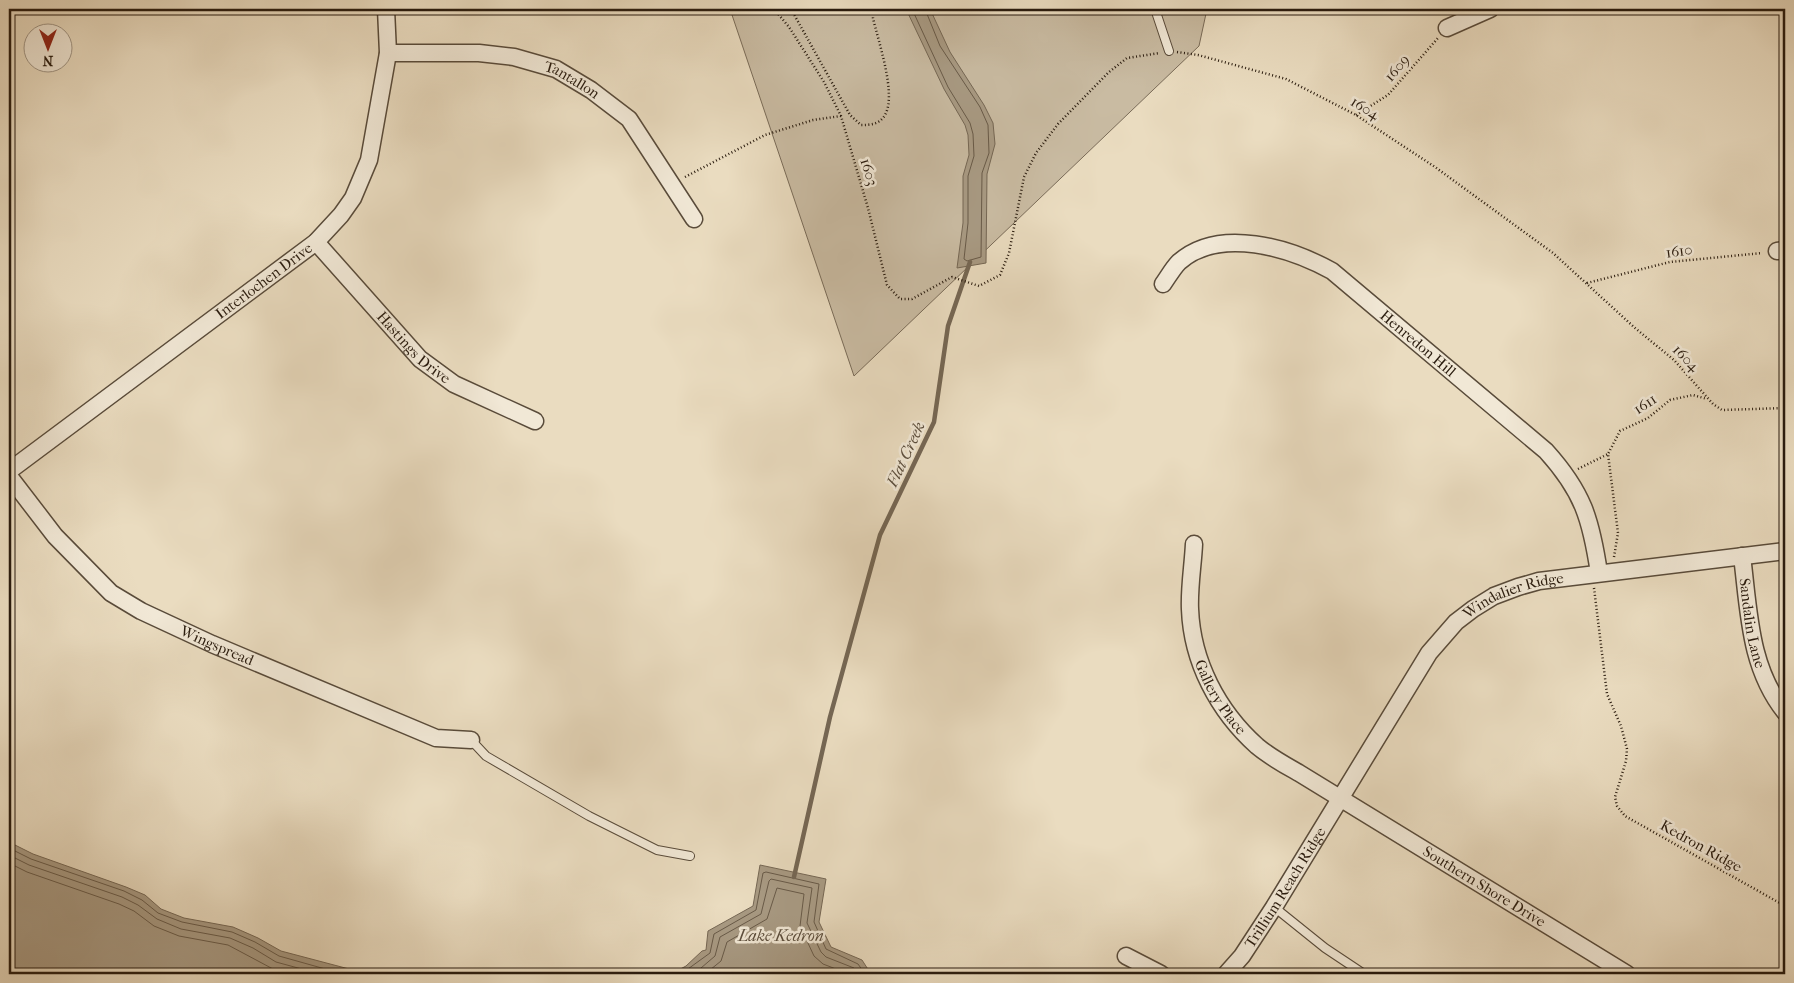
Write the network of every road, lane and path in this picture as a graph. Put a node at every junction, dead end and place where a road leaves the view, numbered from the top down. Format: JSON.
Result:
{"nodes":[{"id":1,"x":386,"y":9,"type":"edge"},
{"id":2,"x":774,"y":9,"type":"edge"},
{"id":3,"x":791,"y":9,"type":"edge"},
{"id":4,"x":874,"y":9,"type":"edge"},
{"id":5,"x":1155,"y":9,"type":"edge"},
{"id":6,"x":1490,"y":9,"type":"edge"},
{"id":7,"x":1447,"y":28,"type":"joint"},
{"id":8,"x":1169,"y":51,"type":"junction"},
{"id":9,"x":388,"y":53,"type":"junction"},
{"id":10,"x":1356,"y":115,"type":"junction"},
{"id":11,"x":841,"y":116,"type":"junction"},
{"id":12,"x":673,"y":184,"type":"junction"},
{"id":13,"x":694,"y":219,"type":"dead end"},
{"id":14,"x":316,"y":242,"type":"junction"},
{"id":15,"x":1781,"y":251,"type":"edge"},
{"id":16,"x":952,"y":277,"type":"joint"},
{"id":17,"x":1587,"y":283,"type":"junction"},
{"id":18,"x":1163,"y":284,"type":"dead end"},
{"id":19,"x":1708,"y":399,"type":"junction"},
{"id":20,"x":1785,"y":408,"type":"edge"},
{"id":21,"x":534,"y":421,"type":"dead end"},
{"id":22,"x":1608,"y":454,"type":"junction"},
{"id":23,"x":9,"y":471,"type":"edge"},
{"id":24,"x":1568,"y":474,"type":"junction"},
{"id":25,"x":9,"y":476,"type":"edge"},
{"id":26,"x":1194,"y":544,"type":"dead end"},
{"id":27,"x":1785,"y":550,"type":"edge"},
{"id":28,"x":1742,"y":556,"type":"junction"},
{"id":29,"x":1616,"y":571,"type":"junction"},
{"id":30,"x":1595,"y":573,"type":"junction"},
{"id":31,"x":1785,"y":712,"type":"edge"},
{"id":32,"x":471,"y":740,"type":"joint"},
{"id":33,"x":1340,"y":799,"type":"junction"},
{"id":34,"x":690,"y":856,"type":"dead end"},
{"id":35,"x":1785,"y":906,"type":"edge"},
{"id":36,"x":1274,"y":907,"type":"junction"},
{"id":37,"x":1126,"y":956,"type":"dead end"},
{"id":38,"x":1161,"y":974,"type":"edge"},
{"id":39,"x":1226,"y":974,"type":"edge"},
{"id":40,"x":1364,"y":974,"type":"edge"},
{"id":41,"x":1627,"y":974,"type":"edge"}],
"edges":[{"from":1,"to":9,"type":"street","name":"Interlochen Drive"},
{"from":2,"to":11,"type":"path","name":"1603"},
{"from":3,"to":4,"type":"path"},
{"from":5,"to":8,"type":"lane"},
{"from":6,"to":7,"type":"street"},
{"from":7,"to":10,"type":"path","name":"1609"},
{"from":8,"to":10,"type":"path","name":"1604"},
{"from":8,"to":16,"type":"path","name":"1604"},
{"from":9,"to":12,"type":"street","name":"Tantallon"},
{"from":9,"to":14,"type":"street","name":"Interlochen Drive"},
{"from":10,"to":17,"type":"path","name":"1604"},
{"from":11,"to":12,"type":"path"},
{"from":11,"to":16,"type":"path","name":"1603"},
{"from":12,"to":13,"type":"street","name":"Tantallon"},
{"from":14,"to":21,"type":"street","name":"Hastings Drive"},
{"from":14,"to":23,"type":"street","name":"Interlochen Drive"},
{"from":15,"to":17,"type":"path","name":"1610"},
{"from":17,"to":19,"type":"path","name":"1604"},
{"from":18,"to":24,"type":"street","name":"Henredon Hill"},
{"from":19,"to":20,"type":"path","name":"1604"},
{"from":19,"to":22,"type":"path","name":"1611"},
{"from":22,"to":24,"type":"path"},
{"from":22,"to":29,"type":"path"},
{"from":24,"to":30,"type":"street","name":"Henredon Hill"},
{"from":25,"to":32,"type":"street","name":"Wingspread"},
{"from":26,"to":33,"type":"street","name":"Gallery Place"},
{"from":27,"to":28,"type":"street","name":"Windalier Ridge"},
{"from":28,"to":29,"type":"street","name":"Windalier Ridge"},
{"from":28,"to":31,"type":"street","name":"Sandalin Lane"},
{"from":29,"to":30,"type":"street","name":"Windalier Ridge"},
{"from":30,"to":33,"type":"street","name":"Windalier Ridge"},
{"from":30,"to":35,"type":"path","name":"Kedron Ridge"},
{"from":32,"to":34,"type":"lane"},
{"from":33,"to":36,"type":"street","name":"Trillium Reach Ridge"},
{"from":33,"to":41,"type":"street","name":"Southern Shore Drive"},
{"from":36,"to":39,"type":"street","name":"Trillium Reach Ridge"},
{"from":36,"to":40,"type":"lane"},
{"from":37,"to":38,"type":"street"}]}
